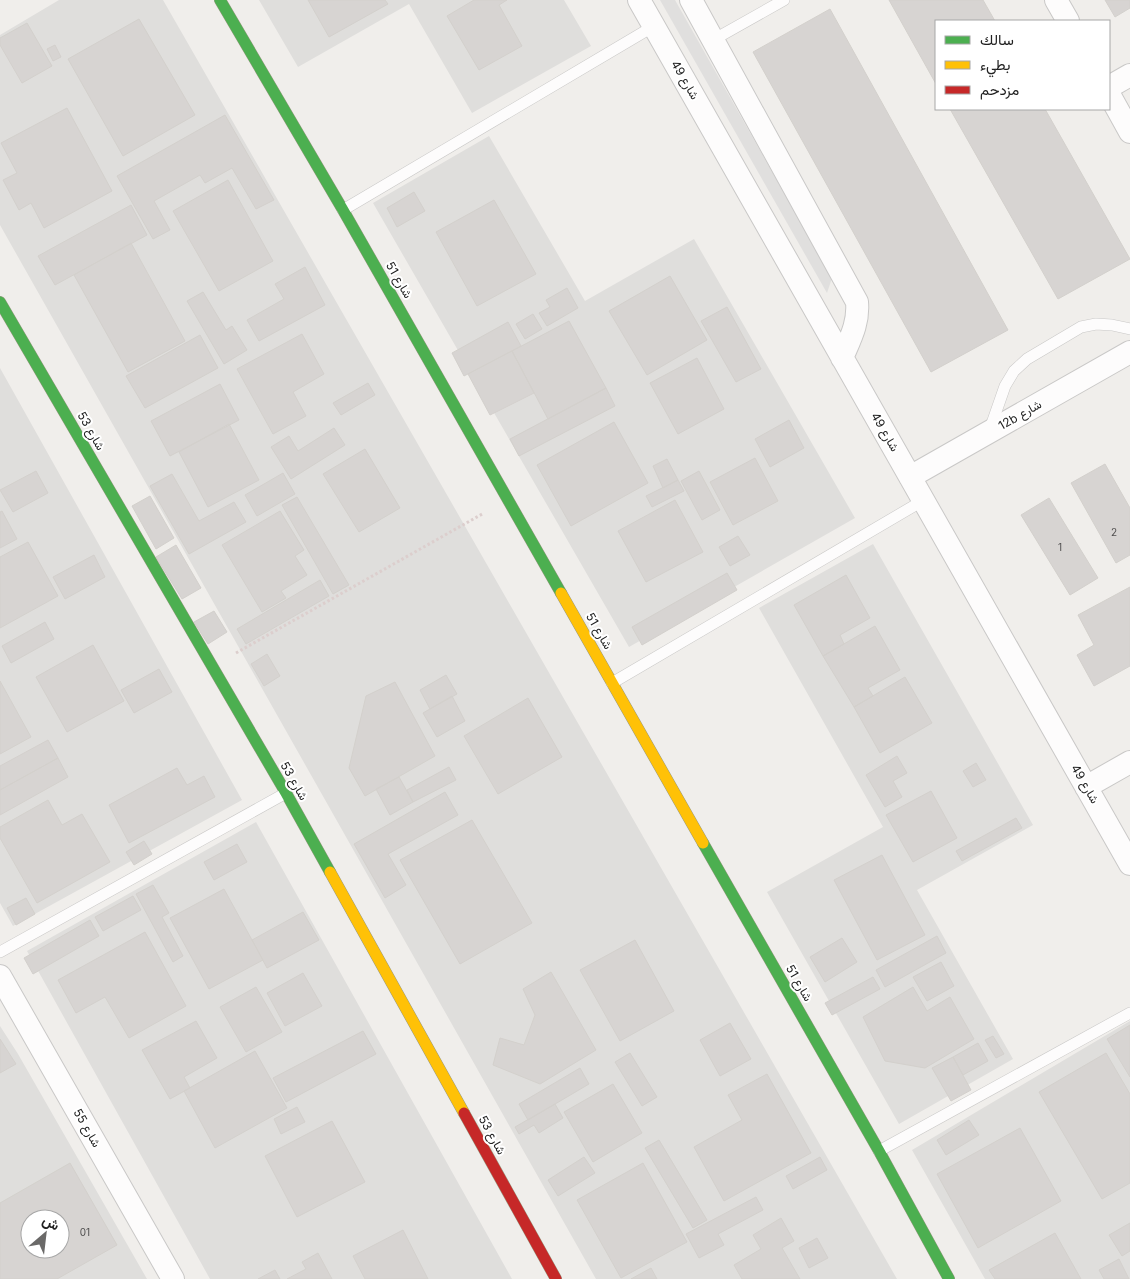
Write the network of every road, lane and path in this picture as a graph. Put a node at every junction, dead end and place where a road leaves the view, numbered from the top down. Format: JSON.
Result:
{"nodes":[{"id":1,"x":220,"y":0,"type":"edge"},
{"id":2,"x":640,"y":0,"type":"edge"},
{"id":3,"x":691,"y":0,"type":"edge"},
{"id":4,"x":784,"y":0,"type":"edge"},
{"id":5,"x":1056,"y":0,"type":"edge"},
{"id":6,"x":1067,"y":20,"type":"edge"},
{"id":7,"x":654,"y":26,"type":"junction"},
{"id":8,"x":713,"y":40,"type":"junction"},
{"id":9,"x":1130,"y":75,"type":"edge"},
{"id":10,"x":1110,"y":86,"type":"edge"},
{"id":11,"x":1110,"y":96,"type":"edge"},
{"id":12,"x":1130,"y":132,"type":"edge"},
{"id":13,"x":343,"y":210,"type":"junction"},
{"id":14,"x":0,"y":302,"type":"edge"},
{"id":15,"x":1130,"y":329,"type":"edge"},
{"id":16,"x":1130,"y":352,"type":"edge"},
{"id":17,"x":842,"y":358,"type":"junction"},
{"id":18,"x":989,"y":432,"type":"junction"},
{"id":19,"x":910,"y":477,"type":"junction"},
{"id":20,"x":508,"y":500,"type":"junction"},
{"id":21,"x":924,"y":500,"type":"junction"},
{"id":22,"x":212,"y":666,"type":"junction"},
{"id":23,"x":612,"y":683,"type":"junction"},
{"id":24,"x":1130,"y":762,"type":"edge"},
{"id":25,"x":1086,"y":787,"type":"junction"},
{"id":26,"x":286,"y":793,"type":"junction"},
{"id":27,"x":1130,"y":864,"type":"edge"},
{"id":28,"x":0,"y":952,"type":"edge"},
{"id":29,"x":0,"y":976,"type":"edge"},
{"id":30,"x":1130,"y":1014,"type":"edge"},
{"id":31,"x":879,"y":1151,"type":"junction"},
{"id":32,"x":173,"y":1279,"type":"edge"},
{"id":33,"x":556,"y":1279,"type":"edge"},
{"id":34,"x":949,"y":1279,"type":"edge"}],
"edges":[{"from":1,"to":13,"type":"street","name":"شارع 51"},
{"from":2,"to":7,"type":"street","name":"شارع 49"},
{"from":3,"to":8,"type":"street"},
{"from":4,"to":8,"type":"lane"},
{"from":5,"to":6,"type":"street"},
{"from":7,"to":13,"type":"lane"},
{"from":7,"to":17,"type":"street","name":"شارع 49"},
{"from":8,"to":17,"type":"street"},
{"from":9,"to":10,"type":"street"},
{"from":11,"to":12,"type":"street"},
{"from":13,"to":20,"type":"street","name":"شارع 51"},
{"from":14,"to":22,"type":"street","name":"شارع 53"},
{"from":15,"to":18,"type":"lane"},
{"from":16,"to":18,"type":"street","name":"12b شارع"},
{"from":17,"to":19,"type":"street","name":"شارع 49"},
{"from":18,"to":19,"type":"street","name":"12b شارع"},
{"from":19,"to":21,"type":"street","name":"شارع 49"},
{"from":20,"to":22,"type":"path"},
{"from":20,"to":23,"type":"street","name":"شارع 51"},
{"from":21,"to":23,"type":"lane"},
{"from":21,"to":25,"type":"street","name":"شارع 49"},
{"from":22,"to":26,"type":"street","name":"شارع 53"},
{"from":23,"to":31,"type":"street","name":"شارع 51"},
{"from":24,"to":25,"type":"street"},
{"from":25,"to":27,"type":"street","name":"شارع 49"},
{"from":26,"to":28,"type":"lane"},
{"from":26,"to":33,"type":"street","name":"شارع 53"},
{"from":29,"to":32,"type":"street","name":"شارع 55"},
{"from":30,"to":31,"type":"lane"},
{"from":31,"to":34,"type":"street","name":"شارع 51"}]}
